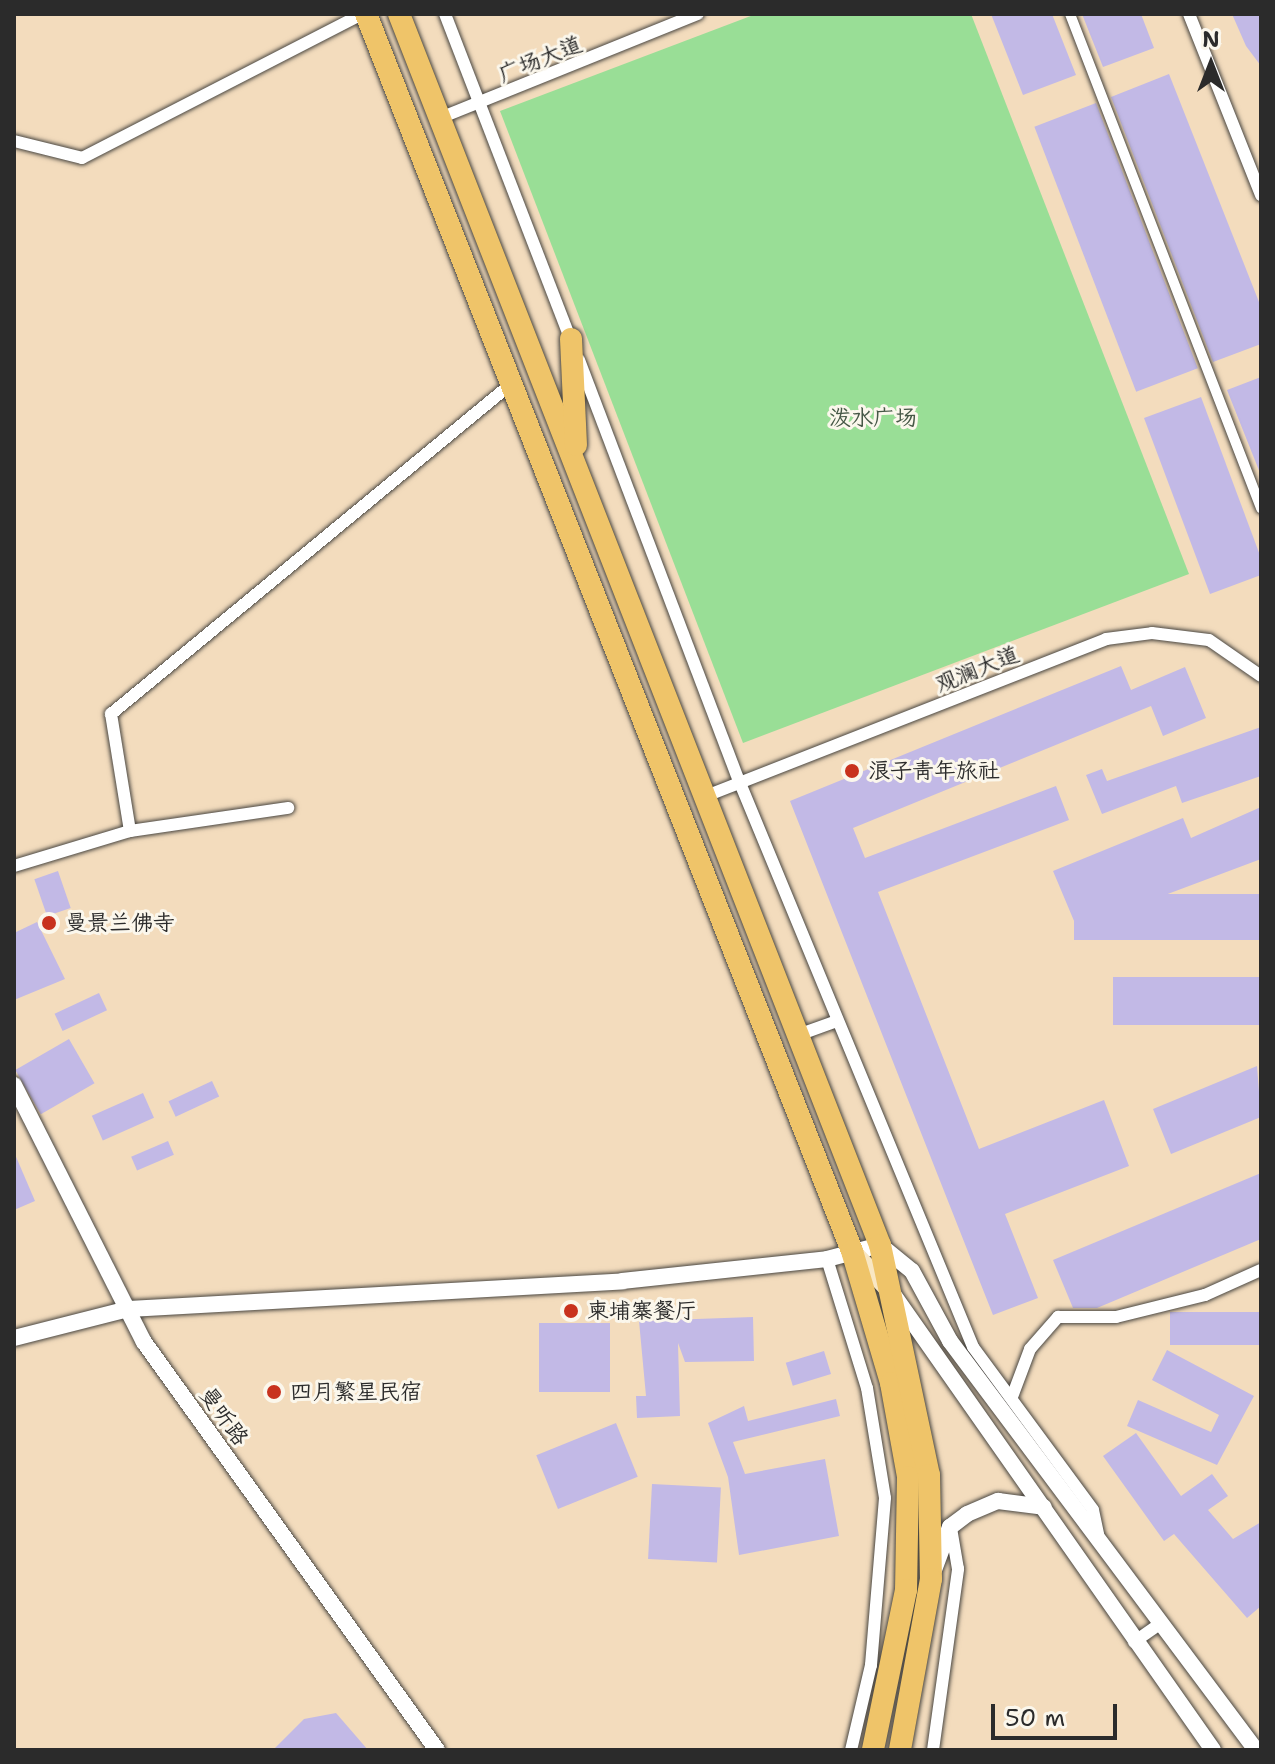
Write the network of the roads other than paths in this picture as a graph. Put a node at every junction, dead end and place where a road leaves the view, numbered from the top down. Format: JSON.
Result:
{"nodes":[{"id":1,"x":364,"y":14,"type":"edge"},
{"id":2,"x":399,"y":14,"type":"edge"},
{"id":3,"x":445,"y":14,"type":"edge"},
{"id":4,"x":698,"y":14,"type":"edge"},
{"id":5,"x":1070,"y":14,"type":"edge"},
{"id":6,"x":1189,"y":14,"type":"edge"},
{"id":7,"x":481,"y":105,"type":"junction"},
{"id":8,"x":440,"y":118,"type":"junction"},
{"id":9,"x":411,"y":129,"type":"junction"},
{"id":10,"x":14,"y":141,"type":"edge"},
{"id":11,"x":1261,"y":195,"type":"edge"},
{"id":12,"x":571,"y":339,"type":"junction"},
{"id":13,"x":511,"y":384,"type":"junction"},
{"id":14,"x":577,"y":466,"type":"junction"},
{"id":15,"x":1261,"y":508,"type":"edge"},
{"id":16,"x":1261,"y":676,"type":"edge"},
{"id":17,"x":740,"y":783,"type":"junction"},
{"id":18,"x":706,"y":796,"type":"junction"},
{"id":19,"x":288,"y":808,"type":"dead end"},
{"id":20,"x":130,"y":831,"type":"junction"},
{"id":21,"x":14,"y":866,"type":"edge"},
{"id":22,"x":837,"y":1021,"type":"junction"},
{"id":23,"x":798,"y":1035,"type":"junction"},
{"id":24,"x":14,"y":1085,"type":"edge"},
{"id":25,"x":880,"y":1245,"type":"junction"},
{"id":26,"x":852,"y":1251,"type":"junction"},
{"id":27,"x":827,"y":1259,"type":"junction"},
{"id":28,"x":1261,"y":1270,"type":"edge"},
{"id":29,"x":893,"y":1294,"type":"junction"},
{"id":30,"x":128,"y":1309,"type":"junction"},
{"id":31,"x":14,"y":1338,"type":"edge"},
{"id":32,"x":1012,"y":1397,"type":"junction"},
{"id":33,"x":1044,"y":1507,"type":"junction"},
{"id":34,"x":950,"y":1527,"type":"junction"},
{"id":35,"x":1098,"y":1534,"type":"junction"},
{"id":36,"x":931,"y":1579,"type":"junction"},
{"id":37,"x":1161,"y":1623,"type":"junction"},
{"id":38,"x":1134,"y":1642,"type":"junction"},
{"id":39,"x":437,"y":1750,"type":"edge"},
{"id":40,"x":851,"y":1750,"type":"edge"},
{"id":41,"x":873,"y":1750,"type":"edge"},
{"id":42,"x":900,"y":1750,"type":"edge"},
{"id":43,"x":933,"y":1750,"type":"edge"},
{"id":44,"x":1213,"y":1750,"type":"edge"},
{"id":45,"x":1256,"y":1750,"type":"edge"}],
"edges":[{"from":1,"to":9,"type":"highway"},
{"from":1,"to":10,"type":"street"},
{"from":2,"to":8,"type":"highway"},
{"from":3,"to":7,"type":"street"},
{"from":4,"to":7,"type":"street","name":"广场大道"},
{"from":5,"to":15,"type":"street"},
{"from":6,"to":11,"type":"street"},
{"from":7,"to":8,"type":"street","name":"广场大道"},
{"from":7,"to":12,"type":"street"},
{"from":8,"to":9,"type":"highway"},
{"from":8,"to":14,"type":"highway"},
{"from":9,"to":13,"type":"highway"},
{"from":12,"to":14,"type":"highway"},
{"from":12,"to":17,"type":"street"},
{"from":13,"to":20,"type":"street"},
{"from":13,"to":26,"type":"highway"},
{"from":14,"to":18,"type":"highway"},
{"from":16,"to":17,"type":"street","name":"观澜大道"},
{"from":17,"to":18,"type":"street","name":"观澜大道"},
{"from":17,"to":22,"type":"street"},
{"from":18,"to":23,"type":"highway"},
{"from":19,"to":20,"type":"street"},
{"from":20,"to":21,"type":"street"},
{"from":22,"to":23,"type":"street"},
{"from":22,"to":32,"type":"street"},
{"from":23,"to":25,"type":"highway"},
{"from":24,"to":30,"type":"street","name":"曼听路"},
{"from":25,"to":26,"type":"street"},
{"from":25,"to":29,"type":"highway"},
{"from":25,"to":35,"type":"street"},
{"from":26,"to":27,"type":"street"},
{"from":26,"to":29,"type":"main road"},
{"from":26,"to":41,"type":"highway"},
{"from":27,"to":30,"type":"street"},
{"from":27,"to":40,"type":"street"},
{"from":28,"to":32,"type":"street"},
{"from":29,"to":33,"type":"street"},
{"from":29,"to":36,"type":"highway"},
{"from":30,"to":31,"type":"street"},
{"from":30,"to":39,"type":"street","name":"曼听路"},
{"from":32,"to":35,"type":"street"},
{"from":33,"to":34,"type":"street"},
{"from":33,"to":38,"type":"street"},
{"from":34,"to":36,"type":"street"},
{"from":34,"to":43,"type":"street"},
{"from":35,"to":37,"type":"street"},
{"from":36,"to":42,"type":"highway"},
{"from":37,"to":38,"type":"street"},
{"from":37,"to":45,"type":"street"},
{"from":38,"to":44,"type":"street"}]}
